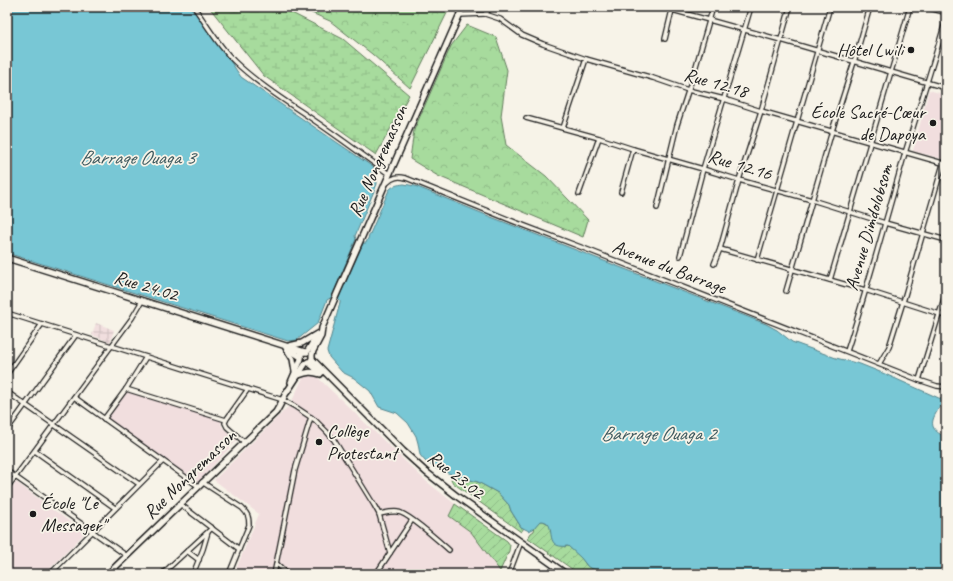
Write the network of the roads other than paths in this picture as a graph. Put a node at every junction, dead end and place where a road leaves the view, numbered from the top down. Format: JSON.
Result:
{"nodes":[{"id":1,"x":194,"y":7,"type":"edge"},
{"id":2,"x":463,"y":7,"type":"edge"},
{"id":3,"x":491,"y":7,"type":"edge"},
{"id":4,"x":663,"y":7,"type":"edge"},
{"id":5,"x":713,"y":7,"type":"edge"},
{"id":6,"x":751,"y":7,"type":"edge"},
{"id":7,"x":790,"y":7,"type":"edge"},
{"id":8,"x":830,"y":7,"type":"edge"},
{"id":9,"x":870,"y":7,"type":"edge"},
{"id":10,"x":910,"y":7,"type":"edge"},
{"id":11,"x":926,"y":7,"type":"edge"},
{"id":12,"x":672,"y":10,"type":"junction"},
{"id":13,"x":946,"y":13,"type":"edge"},
{"id":14,"x":485,"y":14,"type":"junction"},
{"id":15,"x":459,"y":15,"type":"junction"},
{"id":16,"x":946,"y":19,"type":"edge"},
{"id":17,"x":709,"y":20,"type":"junction"},
{"id":18,"x":744,"y":30,"type":"junction"},
{"id":19,"x":665,"y":39,"type":"dead end"},
{"id":20,"x":781,"y":40,"type":"junction"},
{"id":21,"x":817,"y":51,"type":"junction"},
{"id":22,"x":586,"y":59,"type":"junction"},
{"id":23,"x":854,"y":62,"type":"junction"},
{"id":24,"x":890,"y":72,"type":"junction"},
{"id":25,"x":927,"y":83,"type":"junction"},
{"id":26,"x":946,"y":88,"type":"edge"},
{"id":27,"x":688,"y":90,"type":"junction"},
{"id":28,"x":724,"y":99,"type":"junction"},
{"id":29,"x":761,"y":111,"type":"junction"},
{"id":30,"x":526,"y":118,"type":"dead end"},
{"id":31,"x":797,"y":121,"type":"junction"},
{"id":32,"x":563,"y":128,"type":"junction"},
{"id":33,"x":832,"y":131,"type":"junction"},
{"id":34,"x":599,"y":138,"type":"junction"},
{"id":35,"x":870,"y":142,"type":"junction"},
{"id":36,"x":633,"y":149,"type":"junction"},
{"id":37,"x":905,"y":153,"type":"junction"},
{"id":38,"x":669,"y":159,"type":"junction"},
{"id":39,"x":945,"y":164,"type":"edge"},
{"id":40,"x":703,"y":169,"type":"junction"},
{"id":41,"x":389,"y":174,"type":"junction"},
{"id":42,"x":739,"y":180,"type":"junction"},
{"id":43,"x":384,"y":185,"type":"junction"},
{"id":44,"x":777,"y":191,"type":"junction"},
{"id":45,"x":621,"y":192,"type":"dead end"},
{"id":46,"x":579,"y":194,"type":"dead end"},
{"id":47,"x":812,"y":200,"type":"junction"},
{"id":48,"x":657,"y":208,"type":"dead end"},
{"id":49,"x":850,"y":212,"type":"junction"},
{"id":50,"x":886,"y":223,"type":"junction"},
{"id":51,"x":923,"y":233,"type":"junction"},
{"id":52,"x":946,"y":240,"type":"edge"},
{"id":53,"x":720,"y":249,"type":"junction"},
{"id":54,"x":680,"y":256,"type":"dead end"},
{"id":55,"x":7,"y":258,"type":"edge"},
{"id":56,"x":757,"y":260,"type":"junction"},
{"id":57,"x":714,"y":264,"type":"dead end"},
{"id":58,"x":792,"y":269,"type":"junction"},
{"id":59,"x":830,"y":280,"type":"junction"},
{"id":60,"x":866,"y":290,"type":"junction"},
{"id":61,"x":786,"y":291,"type":"dead end"},
{"id":62,"x":946,"y":292,"type":"edge"},
{"id":63,"x":142,"y":301,"type":"junction"},
{"id":64,"x":903,"y":302,"type":"junction"},
{"id":65,"x":7,"y":313,"type":"edge"},
{"id":66,"x":940,"y":314,"type":"junction"},
{"id":67,"x":946,"y":316,"type":"edge"},
{"id":68,"x":42,"y":324,"type":"junction"},
{"id":69,"x":322,"y":328,"type":"junction"},
{"id":70,"x":317,"y":334,"type":"junction"},
{"id":71,"x":76,"y":335,"type":"junction"},
{"id":72,"x":112,"y":346,"type":"junction"},
{"id":73,"x":287,"y":347,"type":"junction"},
{"id":74,"x":847,"y":351,"type":"junction"},
{"id":75,"x":306,"y":352,"type":"junction"},
{"id":76,"x":146,"y":356,"type":"junction"},
{"id":77,"x":301,"y":358,"type":"junction"},
{"id":78,"x":309,"y":360,"type":"junction"},
{"id":79,"x":879,"y":364,"type":"junction"},
{"id":80,"x":7,"y":374,"type":"edge"},
{"id":81,"x":296,"y":375,"type":"junction"},
{"id":82,"x":326,"y":377,"type":"junction"},
{"id":83,"x":919,"y":380,"type":"junction"},
{"id":84,"x":339,"y":387,"type":"junction"},
{"id":85,"x":946,"y":387,"type":"edge"},
{"id":86,"x":126,"y":389,"type":"junction"},
{"id":87,"x":248,"y":389,"type":"junction"},
{"id":88,"x":7,"y":392,"type":"edge"},
{"id":89,"x":74,"y":397,"type":"junction"},
{"id":90,"x":283,"y":400,"type":"junction"},
{"id":91,"x":26,"y":405,"type":"junction"},
{"id":92,"x":311,"y":417,"type":"junction"},
{"id":93,"x":104,"y":419,"type":"junction"},
{"id":94,"x":226,"y":420,"type":"junction"},
{"id":95,"x":54,"y":424,"type":"junction"},
{"id":96,"x":7,"y":430,"type":"edge"},
{"id":97,"x":244,"y":442,"type":"junction"},
{"id":98,"x":35,"y":450,"type":"junction"},
{"id":99,"x":163,"y":461,"type":"junction"},
{"id":100,"x":7,"y":471,"type":"edge"},
{"id":101,"x":16,"y":477,"type":"junction"},
{"id":102,"x":140,"y":484,"type":"junction"},
{"id":103,"x":200,"y":484,"type":"junction"},
{"id":104,"x":7,"y":488,"type":"edge"},
{"id":105,"x":180,"y":504,"type":"junction"},
{"id":106,"x":115,"y":508,"type":"junction"},
{"id":107,"x":379,"y":514,"type":"junction"},
{"id":108,"x":412,"y":520,"type":"junction"},
{"id":109,"x":212,"y":528,"type":"junction"},
{"id":110,"x":92,"y":532,"type":"junction"},
{"id":111,"x":208,"y":532,"type":"junction"},
{"id":112,"x":521,"y":542,"type":"junction"},
{"id":113,"x":239,"y":549,"type":"junction"},
{"id":114,"x":449,"y":550,"type":"dead end"},
{"id":115,"x":187,"y":551,"type":"junction"},
{"id":116,"x":390,"y":553,"type":"junction"},
{"id":117,"x":127,"y":556,"type":"junction"},
{"id":118,"x":199,"y":560,"type":"junction"},
{"id":119,"x":276,"y":564,"type":"junction"},
{"id":120,"x":50,"y":574,"type":"edge"},
{"id":121,"x":108,"y":574,"type":"edge"},
{"id":122,"x":162,"y":574,"type":"edge"},
{"id":123,"x":193,"y":574,"type":"edge"},
{"id":124,"x":229,"y":574,"type":"edge"},
{"id":125,"x":274,"y":574,"type":"edge"},
{"id":126,"x":288,"y":574,"type":"edge"},
{"id":127,"x":376,"y":574,"type":"edge"},
{"id":128,"x":509,"y":574,"type":"edge"},
{"id":129,"x":566,"y":574,"type":"edge"}],
"edges":[{"from":1,"to":41,"type":"street"},
{"from":2,"to":15,"type":"street","name":"Rue Nongremasson"},
{"from":3,"to":14,"type":"street"},
{"from":4,"to":12,"type":"street"},
{"from":5,"to":17,"type":"street"},
{"from":6,"to":18,"type":"street"},
{"from":7,"to":20,"type":"street"},
{"from":8,"to":21,"type":"street"},
{"from":9,"to":23,"type":"street"},
{"from":10,"to":24,"type":"street"},
{"from":11,"to":13,"type":"street"},
{"from":12,"to":17,"type":"street"},
{"from":12,"to":19,"type":"street"},
{"from":14,"to":15,"type":"street"},
{"from":14,"to":22,"type":"street","name":"Rue 12.18"},
{"from":15,"to":41,"type":"street","name":"Rue Nongremasson"},
{"from":16,"to":25,"type":"street","name":"Avenue Dimdolobsom"},
{"from":17,"to":18,"type":"street"},
{"from":17,"to":27,"type":"street"},
{"from":18,"to":20,"type":"street"},
{"from":18,"to":28,"type":"street"},
{"from":20,"to":21,"type":"street"},
{"from":20,"to":29,"type":"street"},
{"from":21,"to":23,"type":"street"},
{"from":21,"to":31,"type":"street"},
{"from":22,"to":27,"type":"street","name":"Rue 12.18"},
{"from":22,"to":32,"type":"street"},
{"from":23,"to":24,"type":"street"},
{"from":23,"to":33,"type":"street"},
{"from":24,"to":25,"type":"street"},
{"from":24,"to":35,"type":"street"},
{"from":25,"to":26,"type":"street"},
{"from":25,"to":37,"type":"street","name":"Avenue Dimdolobsom"},
{"from":27,"to":28,"type":"street","name":"Rue 12.18"},
{"from":27,"to":38,"type":"street"},
{"from":28,"to":29,"type":"street","name":"Rue 12.18"},
{"from":28,"to":40,"type":"street"},
{"from":29,"to":31,"type":"street","name":"Rue 12.18"},
{"from":29,"to":42,"type":"street"},
{"from":30,"to":32,"type":"street","name":"Rue 12.16"},
{"from":31,"to":33,"type":"street","name":"Rue 12.18"},
{"from":31,"to":44,"type":"street"},
{"from":32,"to":34,"type":"street","name":"Rue 12.16"},
{"from":33,"to":35,"type":"street","name":"Rue 12.18"},
{"from":33,"to":47,"type":"street"},
{"from":34,"to":36,"type":"street","name":"Rue 12.16"},
{"from":34,"to":46,"type":"street"},
{"from":35,"to":37,"type":"street","name":"Rue 12.18"},
{"from":35,"to":49,"type":"street"},
{"from":36,"to":38,"type":"street","name":"Rue 12.16"},
{"from":36,"to":45,"type":"street"},
{"from":37,"to":39,"type":"street","name":"Rue 12.18"},
{"from":37,"to":50,"type":"street","name":"Avenue Dimdolobsom"},
{"from":38,"to":40,"type":"street","name":"Rue 12.16"},
{"from":38,"to":48,"type":"street"},
{"from":39,"to":51,"type":"street"},
{"from":40,"to":42,"type":"street","name":"Rue 12.16"},
{"from":40,"to":54,"type":"street"},
{"from":41,"to":43,"type":"street","name":"Rue Nongremasson"},
{"from":42,"to":44,"type":"street","name":"Rue 12.16"},
{"from":42,"to":53,"type":"street"},
{"from":43,"to":69,"type":"street","name":"Rue Nongremasson"},
{"from":43,"to":74,"type":"street","name":"Avenue du Barrage"},
{"from":44,"to":47,"type":"street","name":"Rue 12.16"},
{"from":44,"to":56,"type":"street"},
{"from":47,"to":49,"type":"street","name":"Rue 12.16"},
{"from":47,"to":58,"type":"street"},
{"from":49,"to":50,"type":"street","name":"Rue 12.16"},
{"from":49,"to":59,"type":"street"},
{"from":50,"to":51,"type":"street","name":"Rue 12.16"},
{"from":50,"to":60,"type":"street","name":"Avenue Dimdolobsom"},
{"from":51,"to":52,"type":"street","name":"Rue 12.16"},
{"from":51,"to":64,"type":"street"},
{"from":53,"to":56,"type":"street"},
{"from":53,"to":57,"type":"street"},
{"from":55,"to":63,"type":"street","name":"Rue 24.02"},
{"from":56,"to":58,"type":"street"},
{"from":58,"to":59,"type":"street"},
{"from":58,"to":61,"type":"street"},
{"from":59,"to":60,"type":"street"},
{"from":60,"to":64,"type":"street"},
{"from":60,"to":74,"type":"street","name":"Avenue Dimdolobsom"},
{"from":62,"to":66,"type":"street"},
{"from":63,"to":72,"type":"street"},
{"from":63,"to":73,"type":"street","name":"Rue 24.02"},
{"from":64,"to":66,"type":"street"},
{"from":64,"to":79,"type":"street"},
{"from":65,"to":68,"type":"street"},
{"from":66,"to":67,"type":"street"},
{"from":66,"to":83,"type":"street"},
{"from":68,"to":71,"type":"street"},
{"from":68,"to":80,"type":"street"},
{"from":69,"to":70,"type":"street","name":"Rue Nongremasson"},
{"from":69,"to":78,"type":"street","name":"Rue Nongremasson"},
{"from":70,"to":73,"type":"street"},
{"from":70,"to":75,"type":"street","name":"Rue Nongremasson"},
{"from":71,"to":72,"type":"street"},
{"from":71,"to":91,"type":"street"},
{"from":72,"to":76,"type":"street"},
{"from":72,"to":89,"type":"street"},
{"from":73,"to":75,"type":"street","name":"Rue 24.02"},
{"from":73,"to":77,"type":"street","name":"Rue 24.02"},
{"from":73,"to":81,"type":"street"},
{"from":74,"to":79,"type":"street","name":"Avenue du Barrage"},
{"from":75,"to":77,"type":"street"},
{"from":75,"to":78,"type":"street"},
{"from":76,"to":86,"type":"street"},
{"from":76,"to":87,"type":"street"},
{"from":77,"to":78,"type":"street"},
{"from":77,"to":81,"type":"street","name":"Rue Nongremasson"},
{"from":78,"to":81,"type":"street","name":"Rue Nongremasson"},
{"from":78,"to":82,"type":"street","name":"Rue 23.02"},
{"from":78,"to":84,"type":"street","name":"Rue 23.02"},
{"from":79,"to":83,"type":"street","name":"Avenue du Barrage"},
{"from":81,"to":82,"type":"street"},
{"from":81,"to":90,"type":"street","name":"Rue Nongremasson"},
{"from":82,"to":84,"type":"street","name":"Rue 23.02"},
{"from":83,"to":85,"type":"street","name":"Avenue du Barrage"},
{"from":84,"to":112,"type":"street","name":"Rue 23.02"},
{"from":86,"to":93,"type":"street"},
{"from":86,"to":94,"type":"street"},
{"from":87,"to":90,"type":"street"},
{"from":87,"to":94,"type":"street"},
{"from":88,"to":91,"type":"street"},
{"from":89,"to":93,"type":"street"},
{"from":89,"to":95,"type":"street"},
{"from":90,"to":92,"type":"street"},
{"from":90,"to":97,"type":"street","name":"Rue Nongremasson"},
{"from":91,"to":95,"type":"street"},
{"from":91,"to":96,"type":"street"},
{"from":92,"to":107,"type":"street"},
{"from":92,"to":119,"type":"street"},
{"from":93,"to":99,"type":"street"},
{"from":94,"to":97,"type":"street"},
{"from":95,"to":98,"type":"street"},
{"from":95,"to":102,"type":"street"},
{"from":97,"to":103,"type":"street","name":"Rue Nongremasson"},
{"from":98,"to":101,"type":"street"},
{"from":98,"to":106,"type":"street"},
{"from":99,"to":102,"type":"street"},
{"from":99,"to":103,"type":"street"},
{"from":100,"to":101,"type":"street"},
{"from":101,"to":104,"type":"street"},
{"from":101,"to":110,"type":"street"},
{"from":102,"to":106,"type":"street"},
{"from":103,"to":105,"type":"street","name":"Rue Nongremasson"},
{"from":103,"to":113,"type":"street"},
{"from":105,"to":109,"type":"street"},
{"from":105,"to":117,"type":"street","name":"Rue Nongremasson"},
{"from":106,"to":110,"type":"street"},
{"from":107,"to":108,"type":"street"},
{"from":107,"to":116,"type":"street"},
{"from":108,"to":114,"type":"street"},
{"from":108,"to":116,"type":"street"},
{"from":109,"to":111,"type":"street"},
{"from":109,"to":113,"type":"street"},
{"from":110,"to":117,"type":"street"},
{"from":110,"to":120,"type":"street"},
{"from":111,"to":115,"type":"street"},
{"from":111,"to":118,"type":"street"},
{"from":112,"to":128,"type":"street"},
{"from":112,"to":129,"type":"street","name":"Rue 23.02"},
{"from":113,"to":124,"type":"street"},
{"from":115,"to":118,"type":"street"},
{"from":115,"to":122,"type":"street"},
{"from":116,"to":127,"type":"street"},
{"from":117,"to":121,"type":"street","name":"Rue Nongremasson"},
{"from":118,"to":123,"type":"street"},
{"from":119,"to":125,"type":"street"},
{"from":119,"to":126,"type":"street"}]}
